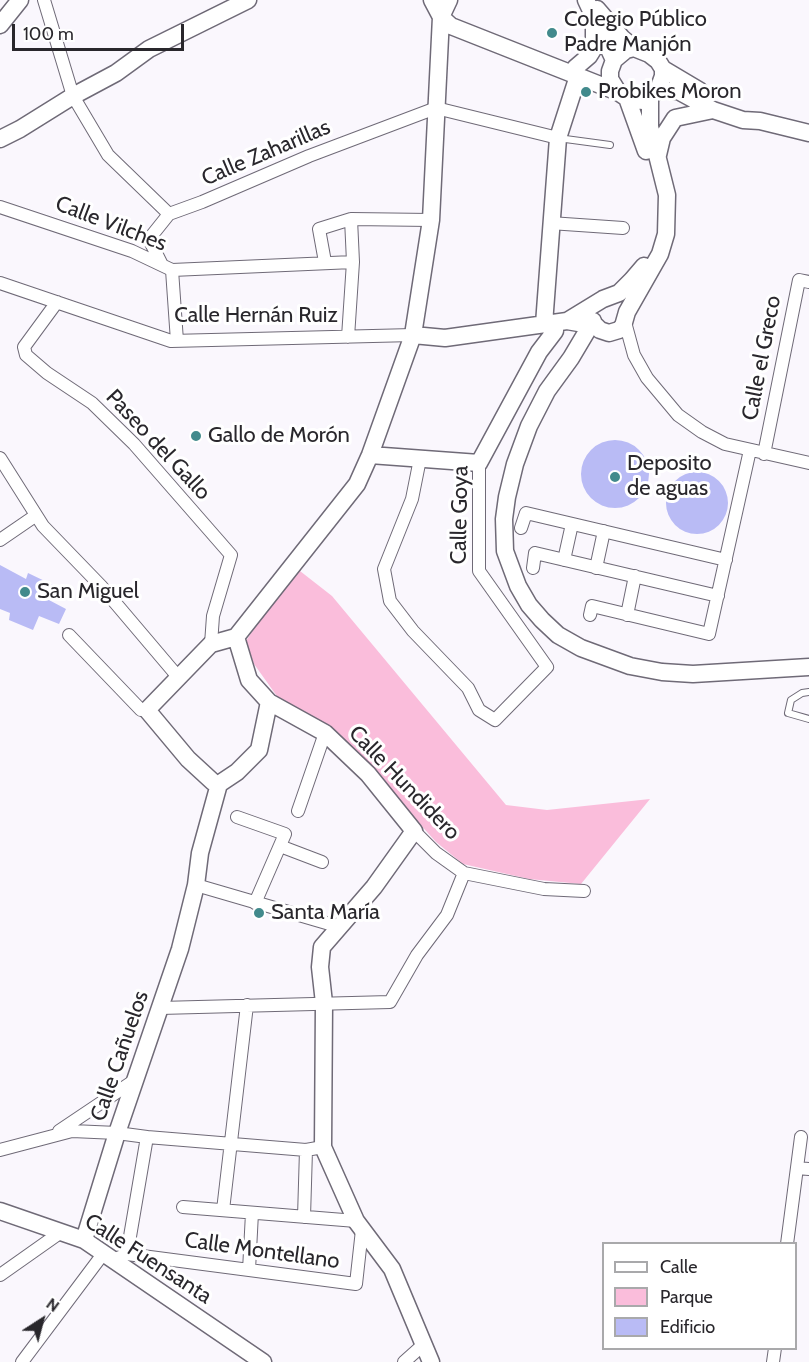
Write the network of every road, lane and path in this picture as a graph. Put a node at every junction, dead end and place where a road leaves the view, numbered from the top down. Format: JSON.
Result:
{"nodes":[{"id":1,"x":20,"y":0,"type":"edge"},
{"id":2,"x":44,"y":0,"type":"edge"},
{"id":3,"x":248,"y":0,"type":"edge"},
{"id":4,"x":432,"y":0,"type":"edge"},
{"id":5,"x":450,"y":0,"type":"edge"},
{"id":6,"x":590,"y":5,"type":"edge"},
{"id":7,"x":441,"y":17,"type":"junction"},
{"id":8,"x":0,"y":25,"type":"edge"},
{"id":9,"x":634,"y":48,"type":"junction"},
{"id":10,"x":613,"y":61,"type":"junction"},
{"id":11,"x":663,"y":69,"type":"junction"},
{"id":12,"x":576,"y":72,"type":"junction"},
{"id":13,"x":654,"y":94,"type":"junction"},
{"id":14,"x":623,"y":95,"type":"junction"},
{"id":15,"x":73,"y":96,"type":"junction"},
{"id":16,"x":436,"y":108,"type":"junction"},
{"id":17,"x":713,"y":111,"type":"junction"},
{"id":18,"x":760,"y":121,"type":"junction"},
{"id":19,"x":809,"y":132,"type":"edge"},
{"id":20,"x":558,"y":138,"type":"junction"},
{"id":21,"x":0,"y":139,"type":"edge"},
{"id":22,"x":610,"y":145,"type":"dead end"},
{"id":23,"x":658,"y":156,"type":"junction"},
{"id":24,"x":0,"y":207,"type":"edge"},
{"id":25,"x":169,"y":214,"type":"junction"},
{"id":26,"x":351,"y":219,"type":"junction"},
{"id":27,"x":431,"y":220,"type":"junction"},
{"id":28,"x":550,"y":223,"type":"junction"},
{"id":29,"x":623,"y":228,"type":"dead end"},
{"id":30,"x":321,"y":262,"type":"junction"},
{"id":31,"x":353,"y":262,"type":"junction"},
{"id":32,"x":167,"y":268,"type":"junction"},
{"id":33,"x":809,"y":282,"type":"edge"},
{"id":34,"x":0,"y":283,"type":"edge"},
{"id":35,"x":57,"y":302,"type":"junction"},
{"id":36,"x":626,"y":317,"type":"junction"},
{"id":37,"x":599,"y":320,"type":"junction"},
{"id":38,"x":555,"y":323,"type":"junction"},
{"id":39,"x":413,"y":335,"type":"junction"},
{"id":40,"x":348,"y":337,"type":"junction"},
{"id":41,"x":177,"y":340,"type":"junction"},
{"id":42,"x":634,"y":355,"type":"junction"},
{"id":43,"x":568,"y":362,"type":"junction"},
{"id":44,"x":750,"y":450,"type":"junction"},
{"id":45,"x":764,"y":454,"type":"junction"},
{"id":46,"x":370,"y":455,"type":"junction"},
{"id":47,"x":0,"y":458,"type":"edge"},
{"id":48,"x":420,"y":459,"type":"junction"},
{"id":49,"x":479,"y":463,"type":"junction"},
{"id":50,"x":809,"y":463,"type":"edge"},
{"id":51,"x":35,"y":516,"type":"junction"},
{"id":52,"x":572,"y":524,"type":"junction"},
{"id":53,"x":521,"y":528,"type":"dead end"},
{"id":54,"x":604,"y":531,"type":"junction"},
{"id":55,"x":0,"y":540,"type":"edge"},
{"id":56,"x":564,"y":560,"type":"junction"},
{"id":57,"x":726,"y":560,"type":"junction"},
{"id":58,"x":533,"y":568,"type":"dead end"},
{"id":59,"x":596,"y":568,"type":"junction"},
{"id":60,"x":635,"y":576,"type":"junction"},
{"id":61,"x":718,"y":596,"type":"junction"},
{"id":62,"x":590,"y":615,"type":"dead end"},
{"id":63,"x":627,"y":615,"type":"junction"},
{"id":64,"x":69,"y":635,"type":"dead end"},
{"id":65,"x":236,"y":637,"type":"junction"},
{"id":66,"x":211,"y":644,"type":"junction"},
{"id":67,"x":809,"y":667,"type":"edge"},
{"id":68,"x":179,"y":678,"type":"junction"},
{"id":69,"x":809,"y":692,"type":"edge"},
{"id":70,"x":269,"y":702,"type":"junction"},
{"id":71,"x":147,"y":710,"type":"junction"},
{"id":72,"x":809,"y":719,"type":"edge"},
{"id":73,"x":324,"y":733,"type":"junction"},
{"id":74,"x":219,"y":784,"type":"junction"},
{"id":75,"x":298,"y":811,"type":"dead end"},
{"id":76,"x":237,"y":816,"type":"dead end"},
{"id":77,"x":414,"y":831,"type":"junction"},
{"id":78,"x":280,"y":846,"type":"junction"},
{"id":79,"x":322,"y":862,"type":"dead end"},
{"id":80,"x":464,"y":873,"type":"junction"},
{"id":81,"x":196,"y":885,"type":"junction"},
{"id":82,"x":584,"y":891,"type":"dead end"},
{"id":83,"x":255,"y":903,"type":"junction"},
{"id":84,"x":340,"y":927,"type":"junction"},
{"id":85,"x":324,"y":1003,"type":"junction"},
{"id":86,"x":247,"y":1005,"type":"junction"},
{"id":87,"x":160,"y":1008,"type":"junction"},
{"id":88,"x":135,"y":1080,"type":"junction"},
{"id":89,"x":117,"y":1133,"type":"junction"},
{"id":90,"x":52,"y":1136,"type":"junction"},
{"id":91,"x":147,"y":1137,"type":"junction"},
{"id":92,"x":801,"y":1137,"type":"dead end"},
{"id":93,"x":231,"y":1143,"type":"junction"},
{"id":94,"x":323,"y":1147,"type":"junction"},
{"id":95,"x":0,"y":1149,"type":"edge"},
{"id":96,"x":306,"y":1150,"type":"junction"},
{"id":97,"x":803,"y":1168,"type":"edge"},
{"id":98,"x":183,"y":1207,"type":"dead end"},
{"id":99,"x":223,"y":1210,"type":"junction"},
{"id":100,"x":0,"y":1211,"type":"edge"},
{"id":101,"x":252,"y":1213,"type":"junction"},
{"id":102,"x":304,"y":1217,"type":"junction"},
{"id":103,"x":359,"y":1225,"type":"junction"},
{"id":104,"x":61,"y":1232,"type":"junction"},
{"id":105,"x":84,"y":1240,"type":"junction"},
{"id":106,"x":788,"y":1242,"type":"edge"},
{"id":107,"x":115,"y":1256,"type":"junction"},
{"id":108,"x":249,"y":1270,"type":"junction"},
{"id":109,"x":0,"y":1275,"type":"edge"},
{"id":110,"x":423,"y":1345,"type":"junction"},
{"id":111,"x":22,"y":1362,"type":"edge"},
{"id":112,"x":263,"y":1362,"type":"edge"},
{"id":113,"x":404,"y":1362,"type":"edge"},
{"id":114,"x":431,"y":1362,"type":"edge"}],
"edges":[{"from":1,"to":8,"type":"street"},
{"from":2,"to":15,"type":"street"},
{"from":3,"to":15,"type":"street"},
{"from":4,"to":7,"type":"street"},
{"from":5,"to":7,"type":"street"},
{"from":6,"to":9,"type":"street"},
{"from":6,"to":10,"type":"street"},
{"from":6,"to":12,"type":"street"},
{"from":7,"to":12,"type":"street"},
{"from":7,"to":16,"type":"street"},
{"from":9,"to":10,"type":"street"},
{"from":9,"to":11,"type":"street"},
{"from":10,"to":12,"type":"street"},
{"from":10,"to":14,"type":"street"},
{"from":11,"to":13,"type":"street"},
{"from":11,"to":18,"type":"street"},
{"from":12,"to":14,"type":"street"},
{"from":12,"to":20,"type":"street"},
{"from":13,"to":14,"type":"street"},
{"from":13,"to":17,"type":"street"},
{"from":13,"to":23,"type":"street"},
{"from":14,"to":37,"type":"street"},
{"from":15,"to":21,"type":"street"},
{"from":15,"to":25,"type":"street"},
{"from":16,"to":20,"type":"street"},
{"from":16,"to":25,"type":"street","name":"Calle Zaharillas"},
{"from":16,"to":27,"type":"street"},
{"from":17,"to":18,"type":"street"},
{"from":17,"to":23,"type":"street"},
{"from":18,"to":19,"type":"street"},
{"from":20,"to":22,"type":"lane"},
{"from":20,"to":28,"type":"street"},
{"from":23,"to":36,"type":"street"},
{"from":24,"to":32,"type":"street","name":"Calle Vilches"},
{"from":25,"to":32,"type":"street"},
{"from":26,"to":27,"type":"street"},
{"from":26,"to":30,"type":"street"},
{"from":26,"to":31,"type":"street"},
{"from":27,"to":39,"type":"street"},
{"from":28,"to":29,"type":"street"},
{"from":28,"to":38,"type":"street"},
{"from":30,"to":31,"type":"street","name":"Calle Vilches"},
{"from":30,"to":32,"type":"street","name":"Calle Vilches"},
{"from":31,"to":40,"type":"street"},
{"from":32,"to":41,"type":"street"},
{"from":33,"to":45,"type":"street","name":"Calle el Greco"},
{"from":34,"to":35,"type":"street","name":"Calle Hernán Ruiz"},
{"from":35,"to":41,"type":"street","name":"Calle Hernán Ruiz"},
{"from":35,"to":66,"type":"street","name":"Paseo del Gallo"},
{"from":36,"to":37,"type":"street"},
{"from":36,"to":37,"type":"street"},
{"from":36,"to":42,"type":"street"},
{"from":37,"to":38,"type":"street"},
{"from":37,"to":42,"type":"street"},
{"from":37,"to":43,"type":"street"},
{"from":38,"to":39,"type":"street"},
{"from":38,"to":43,"type":"street"},
{"from":38,"to":49,"type":"street","name":"Calle Goya"},
{"from":39,"to":40,"type":"street","name":"Calle Hernán Ruiz"},
{"from":39,"to":46,"type":"street"},
{"from":40,"to":41,"type":"street","name":"Calle Hernán Ruiz"},
{"from":42,"to":44,"type":"street"},
{"from":43,"to":67,"type":"street"},
{"from":44,"to":45,"type":"street"},
{"from":44,"to":57,"type":"street"},
{"from":45,"to":50,"type":"street"},
{"from":46,"to":48,"type":"street"},
{"from":46,"to":65,"type":"street"},
{"from":47,"to":51,"type":"street"},
{"from":48,"to":49,"type":"street"},
{"from":48,"to":49,"type":"street","name":"Calle Goya"},
{"from":51,"to":55,"type":"street"},
{"from":51,"to":68,"type":"street"},
{"from":52,"to":53,"type":"street"},
{"from":52,"to":54,"type":"street"},
{"from":52,"to":56,"type":"street"},
{"from":54,"to":57,"type":"street"},
{"from":54,"to":59,"type":"street"},
{"from":56,"to":58,"type":"street"},
{"from":56,"to":59,"type":"street"},
{"from":57,"to":61,"type":"street"},
{"from":59,"to":60,"type":"street"},
{"from":60,"to":61,"type":"street"},
{"from":60,"to":63,"type":"street"},
{"from":61,"to":63,"type":"street"},
{"from":62,"to":63,"type":"street"},
{"from":64,"to":71,"type":"street"},
{"from":65,"to":66,"type":"street"},
{"from":65,"to":70,"type":"street","name":"Calle Hundidero"},
{"from":66,"to":68,"type":"street"},
{"from":68,"to":71,"type":"street"},
{"from":69,"to":72,"type":"lane"},
{"from":70,"to":73,"type":"street","name":"Calle Hundidero"},
{"from":70,"to":74,"type":"street"},
{"from":71,"to":74,"type":"street"},
{"from":73,"to":75,"type":"street"},
{"from":73,"to":77,"type":"street","name":"Calle Hundidero"},
{"from":74,"to":81,"type":"street","name":"Calle Cañuelos"},
{"from":76,"to":78,"type":"street"},
{"from":77,"to":80,"type":"street","name":"Calle Hundidero"},
{"from":77,"to":84,"type":"street"},
{"from":78,"to":79,"type":"street"},
{"from":78,"to":83,"type":"street"},
{"from":80,"to":82,"type":"street","name":"Calle Hundidero"},
{"from":80,"to":85,"type":"street"},
{"from":81,"to":83,"type":"street"},
{"from":81,"to":87,"type":"street","name":"Calle Cañuelos"},
{"from":83,"to":84,"type":"street"},
{"from":84,"to":85,"type":"street"},
{"from":85,"to":86,"type":"street"},
{"from":85,"to":94,"type":"street"},
{"from":86,"to":87,"type":"street"},
{"from":86,"to":93,"type":"street"},
{"from":87,"to":88,"type":"street","name":"Calle Cañuelos"},
{"from":88,"to":89,"type":"street","name":"Calle Cañuelos"},
{"from":88,"to":90,"type":"street"},
{"from":89,"to":90,"type":"street"},
{"from":89,"to":91,"type":"street"},
{"from":89,"to":105,"type":"street","name":"Calle Cañuelos"},
{"from":90,"to":95,"type":"street"},
{"from":91,"to":93,"type":"street"},
{"from":91,"to":107,"type":"street"},
{"from":92,"to":97,"type":"street"},
{"from":93,"to":96,"type":"street"},
{"from":93,"to":99,"type":"street"},
{"from":94,"to":96,"type":"street"},
{"from":94,"to":103,"type":"street"},
{"from":96,"to":102,"type":"street"},
{"from":97,"to":106,"type":"street"},
{"from":98,"to":99,"type":"street"},
{"from":99,"to":101,"type":"street"},
{"from":100,"to":104,"type":"street","name":"Calle Fuensanta"},
{"from":101,"to":102,"type":"street"},
{"from":101,"to":108,"type":"street"},
{"from":102,"to":103,"type":"street"},
{"from":103,"to":108,"type":"street","name":"Calle Montellano"},
{"from":103,"to":110,"type":"street"},
{"from":104,"to":105,"type":"street","name":"Calle Fuensanta"},
{"from":104,"to":109,"type":"street"},
{"from":105,"to":107,"type":"street","name":"Calle Fuensanta"},
{"from":107,"to":108,"type":"street","name":"Calle Montellano"},
{"from":107,"to":111,"type":"street"},
{"from":107,"to":112,"type":"street","name":"Calle Fuensanta"},
{"from":110,"to":113,"type":"street"},
{"from":110,"to":114,"type":"street"}]}
